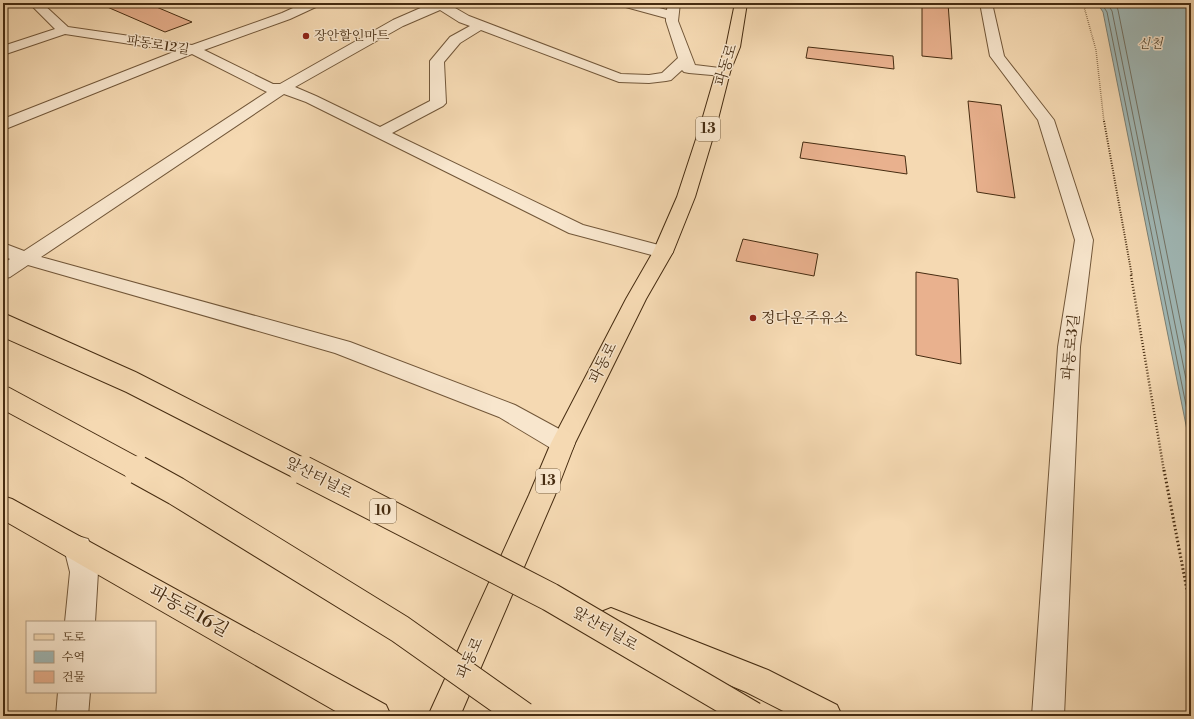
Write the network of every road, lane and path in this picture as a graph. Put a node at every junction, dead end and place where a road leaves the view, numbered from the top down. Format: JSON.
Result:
{"nodes":[{"id":1,"x":35,"y":3,"type":"edge"},
{"id":2,"x":314,"y":3,"type":"edge"},
{"id":3,"x":626,"y":3,"type":"edge"},
{"id":4,"x":741,"y":3,"type":"edge"},
{"id":5,"x":986,"y":3,"type":"edge"},
{"id":6,"x":1083,"y":3,"type":"edge"},
{"id":7,"x":441,"y":4,"type":"edge"},
{"id":8,"x":673,"y":9,"type":"edge"},
{"id":9,"x":480,"y":25,"type":"junction"},
{"id":10,"x":64,"y":30,"type":"junction"},
{"id":11,"x":192,"y":49,"type":"junction"},
{"id":12,"x":3,"y":52,"type":"edge"},
{"id":13,"x":686,"y":59,"type":"junction"},
{"id":14,"x":723,"y":72,"type":"junction"},
{"id":15,"x":283,"y":88,"type":"junction"},
{"id":16,"x":3,"y":125,"type":"edge"},
{"id":17,"x":380,"y":133,"type":"junction"},
{"id":18,"x":3,"y":249,"type":"edge"},
{"id":19,"x":663,"y":252,"type":"junction"},
{"id":20,"x":27,"y":259,"type":"junction"},
{"id":21,"x":3,"y":273,"type":"edge"},
{"id":22,"x":3,"y":325,"type":"edge"},
{"id":23,"x":3,"y":397,"type":"edge"},
{"id":24,"x":563,"y":443,"type":"junction"},
{"id":25,"x":3,"y":507,"type":"edge"},
{"id":26,"x":78,"y":548,"type":"junction"},
{"id":27,"x":550,"y":597,"type":"junction"},
{"id":28,"x":1191,"y":611,"type":"edge"},
{"id":29,"x":80,"y":621,"type":"edge"},
{"id":30,"x":74,"y":693,"type":"edge"},
{"id":31,"x":72,"y":716,"type":"edge"},
{"id":32,"x":375,"y":716,"type":"edge"},
{"id":33,"x":444,"y":716,"type":"edge"},
{"id":34,"x":523,"y":716,"type":"edge"},
{"id":35,"x":753,"y":716,"type":"edge"},
{"id":36,"x":826,"y":716,"type":"edge"},
{"id":37,"x":1048,"y":716,"type":"edge"}],
"edges":[{"from":1,"to":10,"type":"street"},
{"from":2,"to":11,"type":"street"},
{"from":3,"to":8,"type":"street"},
{"from":4,"to":14,"type":"main road","name":"파동로","number":"13"},
{"from":5,"to":37,"type":"street","name":"파동로3길"},
{"from":6,"to":28,"type":"path"},
{"from":7,"to":9,"type":"street"},
{"from":7,"to":15,"type":"street"},
{"from":8,"to":13,"type":"street"},
{"from":9,"to":13,"type":"street"},
{"from":9,"to":17,"type":"street"},
{"from":10,"to":11,"type":"street","name":"파동로12길"},
{"from":10,"to":12,"type":"street"},
{"from":11,"to":15,"type":"street","name":"파동로12길"},
{"from":11,"to":16,"type":"street"},
{"from":13,"to":14,"type":"street"},
{"from":14,"to":19,"type":"main road","name":"파동로","number":"13"},
{"from":15,"to":17,"type":"street","name":"파동로12길"},
{"from":15,"to":20,"type":"street"},
{"from":17,"to":19,"type":"street","name":"파동로12길"},
{"from":18,"to":20,"type":"street"},
{"from":19,"to":24,"type":"main road","name":"파동로","number":"13"},
{"from":20,"to":21,"type":"street"},
{"from":20,"to":24,"type":"street"},
{"from":22,"to":27,"type":"main road","name":"앞산터널로","number":"10","bridge":true},
{"from":23,"to":34,"type":"main road","bridge":true},
{"from":24,"to":33,"type":"main road","name":"파동로","number":"13"},
{"from":25,"to":26,"type":"main road","name":"파동로16길"},
{"from":26,"to":29,"type":"street"},
{"from":26,"to":32,"type":"main road","name":"파동로16길"},
{"from":27,"to":35,"type":"main road","name":"앞산터널로","number":"10","bridge":true},
{"from":27,"to":36,"type":"main road","bridge":true},
{"from":30,"to":31,"type":"street"}]}
